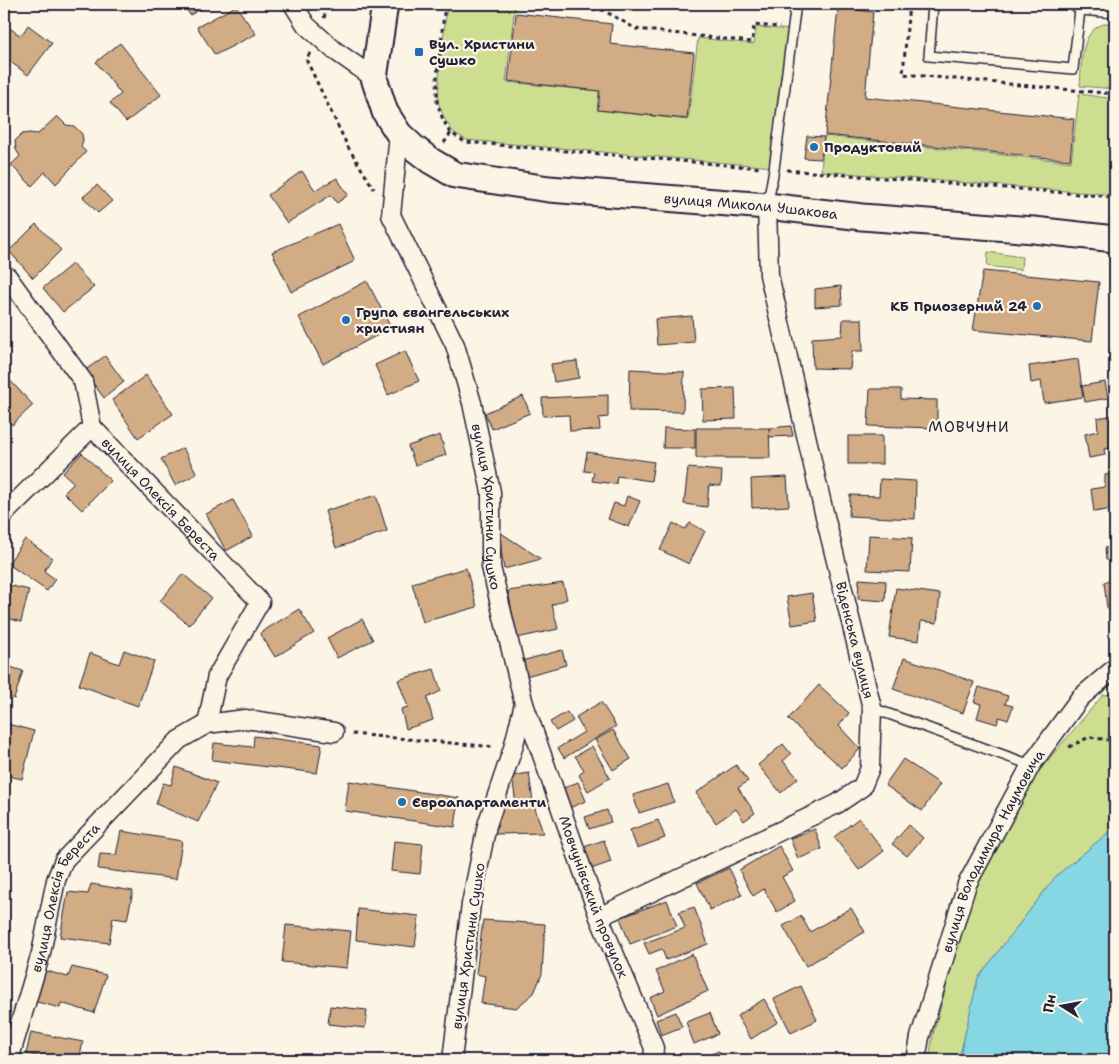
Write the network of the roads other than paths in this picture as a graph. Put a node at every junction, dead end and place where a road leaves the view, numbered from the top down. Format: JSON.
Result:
{"nodes":[{"id":1,"x":293,"y":4,"type":"edge"},
{"id":2,"x":385,"y":4,"type":"edge"},
{"id":3,"x":796,"y":4,"type":"edge"},
{"id":4,"x":933,"y":4,"type":"edge"},
{"id":5,"x":1070,"y":4,"type":"edge"},
{"id":6,"x":1080,"y":10,"type":"junction"},
{"id":7,"x":1115,"y":13,"type":"edge"},
{"id":8,"x":374,"y":78,"type":"junction"},
{"id":9,"x":399,"y":134,"type":"junction"},
{"id":10,"x":767,"y":206,"type":"junction"},
{"id":11,"x":1115,"y":239,"type":"edge"},
{"id":12,"x":7,"y":276,"type":"dead end"},
{"id":13,"x":92,"y":427,"type":"junction"},
{"id":14,"x":4,"y":514,"type":"edge"},
{"id":15,"x":1115,"y":668,"type":"edge"},
{"id":16,"x":524,"y":704,"type":"junction"},
{"id":17,"x":872,"y":708,"type":"junction"},
{"id":18,"x":207,"y":724,"type":"junction"},
{"id":19,"x":334,"y":732,"type":"road end"},
{"id":20,"x":1032,"y":765,"type":"junction"},
{"id":21,"x":599,"y":917,"type":"junction"},
{"id":22,"x":9,"y":1060,"type":"edge"},
{"id":23,"x":452,"y":1060,"type":"edge"},
{"id":24,"x":653,"y":1060,"type":"edge"},
{"id":25,"x":916,"y":1060,"type":"edge"}],
"edges":[{"from":1,"to":8,"type":"street"},
{"from":2,"to":8,"type":"street"},
{"from":3,"to":10,"type":"lane"},
{"from":4,"to":6,"type":"lane"},
{"from":5,"to":6,"type":"lane"},
{"from":6,"to":7,"type":"lane"},
{"from":8,"to":9,"type":"street"},
{"from":9,"to":10,"type":"street","name":"вулиця Миколи Ушакова"},
{"from":9,"to":16,"type":"street","name":"вулиця Христини Сушко"},
{"from":10,"to":11,"type":"street","name":"вулиця Миколи Ушакова"},
{"from":10,"to":17,"type":"street","name":"Віденська вулиця"},
{"from":12,"to":13,"type":"street","name":"вулиця Олексія Береста"},
{"from":13,"to":14,"type":"street"},
{"from":13,"to":18,"type":"street","name":"вулиця Олексія Береста"},
{"from":15,"to":20,"type":"street","name":"вулиця Володимира Наумовича"},
{"from":16,"to":21,"type":"street","name":"Мовчунівський провулок"},
{"from":16,"to":23,"type":"street","name":"вулиця Христини Сушко"},
{"from":17,"to":20,"type":"lane"},
{"from":17,"to":21,"type":"street","name":"Віденська вулиця"},
{"from":18,"to":19,"type":"street","name":"вулиця Олексія Береста"},
{"from":18,"to":22,"type":"street","name":"вулиця Олексія Береста"},
{"from":20,"to":25,"type":"street","name":"вулиця Володимира Наумовича"},
{"from":21,"to":24,"type":"street","name":"Мовчунівський провулок"}]}
